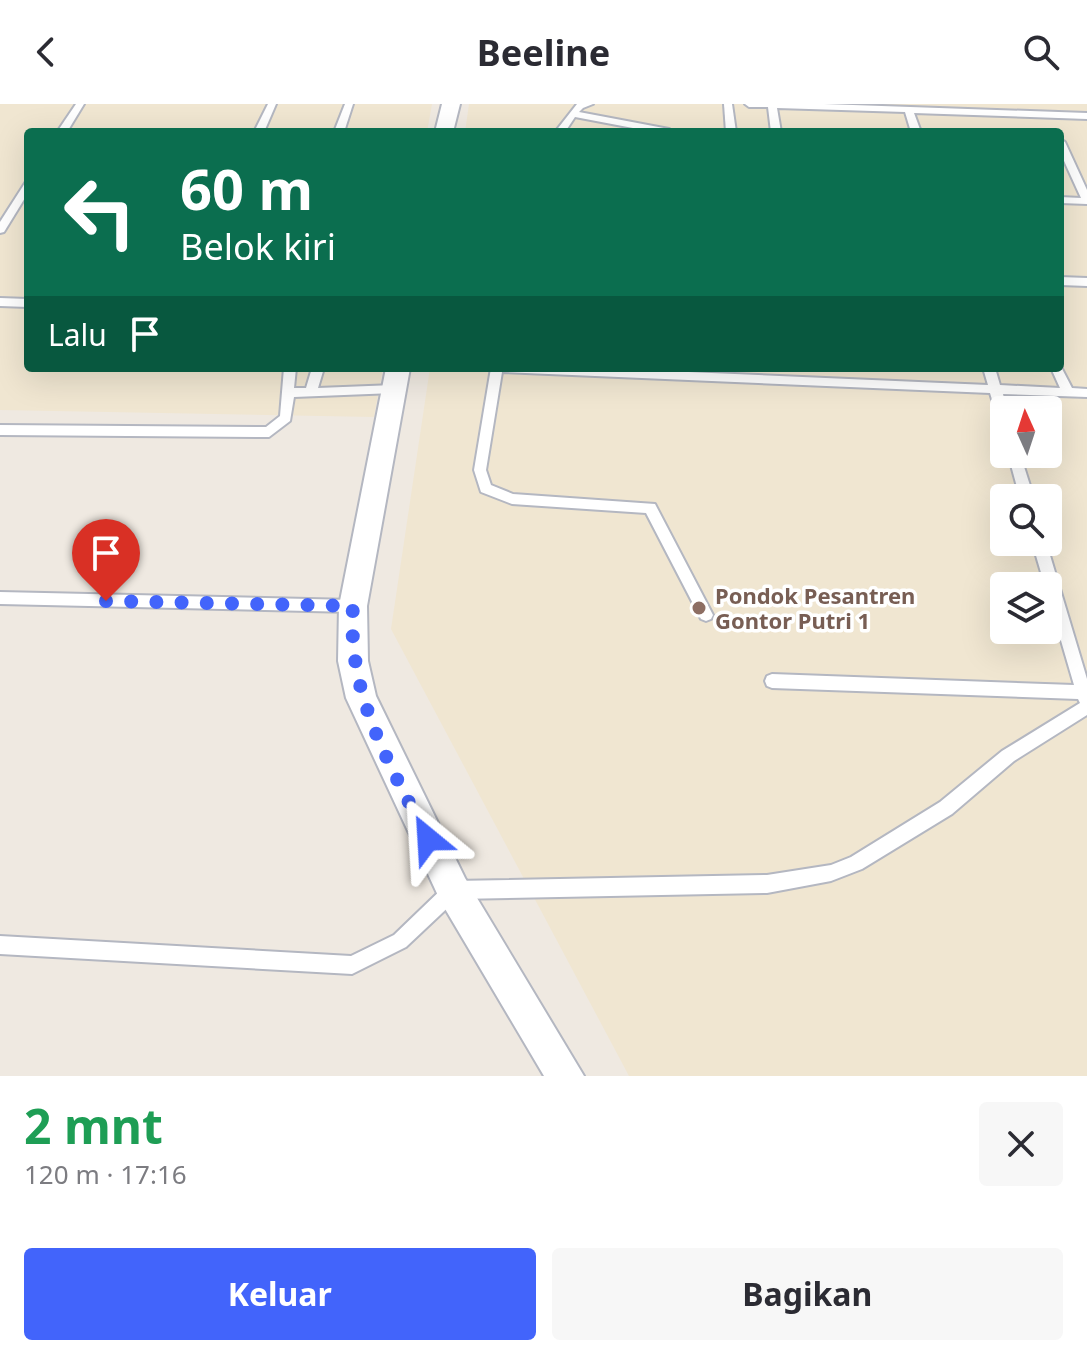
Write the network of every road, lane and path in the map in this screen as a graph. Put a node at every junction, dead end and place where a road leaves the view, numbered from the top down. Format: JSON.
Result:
{"nodes":[{"id":1,"x":80,"y":104,"type":"edge"},
{"id":2,"x":272,"y":104,"type":"edge"},
{"id":3,"x":349,"y":104,"type":"edge"},
{"id":4,"x":451,"y":104,"type":"edge"},
{"id":5,"x":589,"y":104,"type":"edge"},
{"id":6,"x":728,"y":104,"type":"edge"},
{"id":7,"x":749,"y":104,"type":"edge"},
{"id":8,"x":772,"y":105,"type":"edge"},
{"id":9,"x":829,"y":105,"type":"edge"},
{"id":10,"x":932,"y":107,"type":"edge"},
{"id":11,"x":909,"y":110,"type":"junction"},
{"id":12,"x":573,"y":114,"type":"junction"},
{"id":13,"x":1087,"y":116,"type":"edge"},
{"id":14,"x":65,"y":128,"type":"edge"},
{"id":15,"x":261,"y":128,"type":"edge"},
{"id":16,"x":340,"y":128,"type":"edge"},
{"id":17,"x":445,"y":128,"type":"edge"},
{"id":18,"x":563,"y":128,"type":"edge"},
{"id":19,"x":648,"y":128,"type":"edge"},
{"id":20,"x":731,"y":128,"type":"edge"},
{"id":21,"x":775,"y":128,"type":"edge"},
{"id":22,"x":915,"y":128,"type":"edge"},
{"id":23,"x":1064,"y":151,"type":"edge"},
{"id":24,"x":24,"y":192,"type":"edge"},
{"id":25,"x":1064,"y":200,"type":"edge"},
{"id":26,"x":1087,"y":201,"type":"edge"},
{"id":27,"x":0,"y":230,"type":"edge"},
{"id":28,"x":1064,"y":281,"type":"edge"},
{"id":29,"x":1087,"y":282,"type":"edge"},
{"id":30,"x":0,"y":302,"type":"edge"},
{"id":31,"x":24,"y":303,"type":"edge"},
{"id":32,"x":290,"y":372,"type":"edge"},
{"id":33,"x":317,"y":372,"type":"edge"},
{"id":34,"x":496,"y":372,"type":"edge"},
{"id":35,"x":592,"y":372,"type":"edge"},
{"id":36,"x":990,"y":372,"type":"edge"},
{"id":37,"x":1059,"y":372,"type":"edge"},
{"id":38,"x":396,"y":378,"type":"edge"},
{"id":39,"x":995,"y":389,"type":"junction"},
{"id":40,"x":311,"y":392,"type":"junction"},
{"id":41,"x":1068,"y":392,"type":"junction"},
{"id":42,"x":288,"y":393,"type":"junction"},
{"id":43,"x":1087,"y":393,"type":"edge"},
{"id":44,"x":997,"y":396,"type":"edge"},
{"id":45,"x":0,"y":430,"type":"edge"},
{"id":46,"x":1043,"y":556,"type":"edge"},
{"id":47,"x":0,"y":598,"type":"edge"},
{"id":48,"x":353,"y":606,"type":"junction"},
{"id":49,"x":706,"y":615,"type":"dead end"},
{"id":50,"x":772,"y":681,"type":"dead end"},
{"id":51,"x":1085,"y":700,"type":"edge"},
{"id":52,"x":453,"y":890,"type":"junction"},
{"id":53,"x":0,"y":945,"type":"edge"},
{"id":54,"x":565,"y":1076,"type":"edge"}],
"edges":[{"from":1,"to":14,"type":"lane"},
{"from":2,"to":15,"type":"lane"},
{"from":3,"to":16,"type":"lane"},
{"from":4,"to":17,"type":"street"},
{"from":5,"to":12,"type":"lane"},
{"from":6,"to":20,"type":"lane"},
{"from":7,"to":8,"type":"lane"},
{"from":8,"to":9,"type":"lane"},
{"from":8,"to":21,"type":"lane"},
{"from":9,"to":11,"type":"lane"},
{"from":10,"to":11,"type":"lane"},
{"from":10,"to":13,"type":"lane"},
{"from":11,"to":22,"type":"lane"},
{"from":12,"to":18,"type":"lane"},
{"from":12,"to":19,"type":"lane"},
{"from":23,"to":26,"type":"lane"},
{"from":24,"to":27,"type":"lane"},
{"from":25,"to":26,"type":"lane"},
{"from":28,"to":29,"type":"lane"},
{"from":30,"to":31,"type":"lane"},
{"from":32,"to":42,"type":"lane"},
{"from":33,"to":40,"type":"lane"},
{"from":34,"to":49,"type":"lane"},
{"from":35,"to":39,"type":"lane"},
{"from":36,"to":39,"type":"lane"},
{"from":37,"to":41,"type":"lane"},
{"from":38,"to":40,"type":"lane"},
{"from":38,"to":48,"type":"street"},
{"from":39,"to":41,"type":"lane"},
{"from":39,"to":44,"type":"lane"},
{"from":40,"to":42,"type":"lane"},
{"from":41,"to":43,"type":"lane"},
{"from":42,"to":45,"type":"lane"},
{"from":46,"to":51,"type":"lane"},
{"from":47,"to":48,"type":"lane"},
{"from":48,"to":52,"type":"street"},
{"from":50,"to":51,"type":"lane"},
{"from":51,"to":52,"type":"lane"},
{"from":52,"to":53,"type":"lane"},
{"from":52,"to":54,"type":"street"}]}
